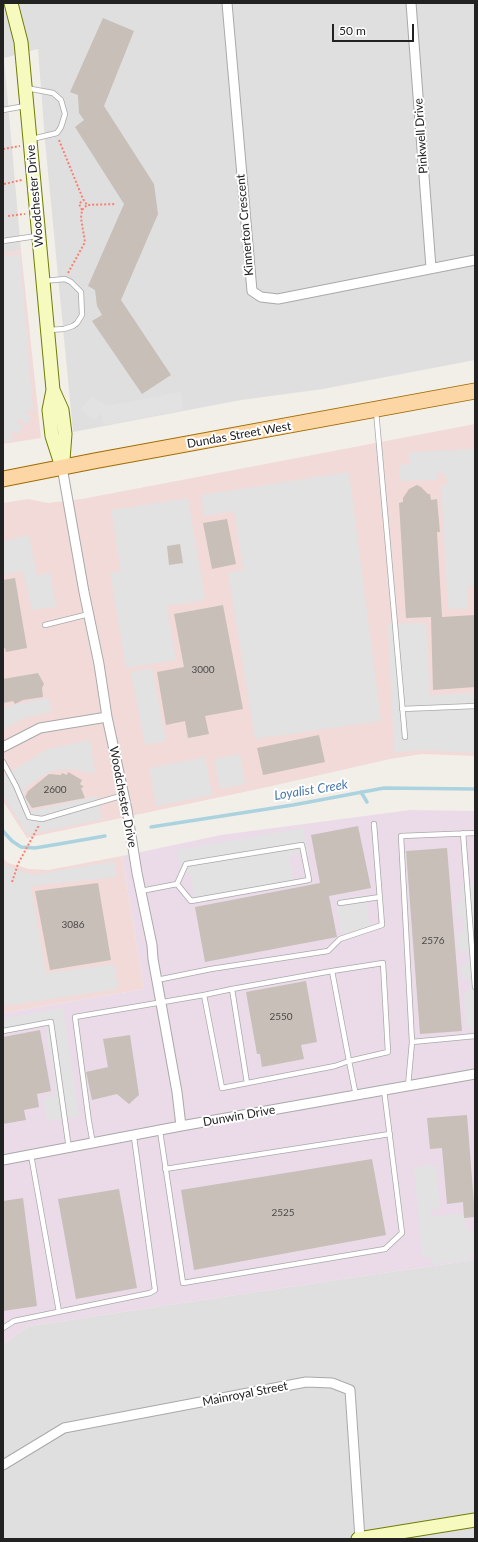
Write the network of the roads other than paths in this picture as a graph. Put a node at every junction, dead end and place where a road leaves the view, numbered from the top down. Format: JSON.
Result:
{"nodes":[{"id":1,"x":11,"y":3,"type":"edge"},
{"id":2,"x":227,"y":3,"type":"edge"},
{"id":3,"x":411,"y":3,"type":"edge"},
{"id":4,"x":25,"y":88,"type":"junction"},
{"id":5,"x":27,"y":106,"type":"junction"},
{"id":6,"x":3,"y":110,"type":"edge"},
{"id":7,"x":30,"y":142,"type":"junction"},
{"id":8,"x":38,"y":236,"type":"junction"},
{"id":9,"x":3,"y":241,"type":"edge"},
{"id":10,"x":475,"y":260,"type":"edge"},
{"id":11,"x":431,"y":268,"type":"junction"},
{"id":12,"x":42,"y":281,"type":"junction"},
{"id":13,"x":47,"y":331,"type":"junction"},
{"id":14,"x":475,"y":391,"type":"edge"},
{"id":15,"x":376,"y":410,"type":"junction"},
{"id":16,"x":62,"y":467,"type":"junction"},
{"id":17,"x":3,"y":479,"type":"edge"},
{"id":18,"x":89,"y":614,"type":"junction"},
{"id":19,"x":46,"y":625,"type":"dead end"},
{"id":20,"x":475,"y":706,"type":"edge"},
{"id":21,"x":402,"y":709,"type":"junction"},
{"id":22,"x":107,"y":717,"type":"junction"},
{"id":23,"x":405,"y":738,"type":"dead end"},
{"id":24,"x":3,"y":746,"type":"edge"},
{"id":25,"x":3,"y":762,"type":"edge"},
{"id":26,"x":124,"y":795,"type":"junction"},
{"id":27,"x":374,"y":824,"type":"dead end"},
{"id":28,"x":463,"y":833,"type":"junction"},
{"id":29,"x":475,"y":833,"type":"edge"},
{"id":30,"x":177,"y":884,"type":"junction"},
{"id":31,"x":141,"y":891,"type":"junction"},
{"id":32,"x":380,"y":897,"type":"junction"},
{"id":33,"x":340,"y":903,"type":"dead end"},
{"id":34,"x":332,"y":971,"type":"junction"},
{"id":35,"x":157,"y":980,"type":"junction"},
{"id":36,"x":475,"y":987,"type":"edge"},
{"id":37,"x":232,"y":989,"type":"junction"},
{"id":38,"x":204,"y":995,"type":"junction"},
{"id":39,"x":162,"y":1002,"type":"junction"},
{"id":40,"x":3,"y":1031,"type":"edge"},
{"id":41,"x":475,"y":1036,"type":"edge"},
{"id":42,"x":412,"y":1042,"type":"junction"},
{"id":43,"x":349,"y":1061,"type":"junction"},
{"id":44,"x":475,"y":1074,"type":"edge"},
{"id":45,"x":247,"y":1083,"type":"junction"},
{"id":46,"x":408,"y":1086,"type":"junction"},
{"id":47,"x":384,"y":1090,"type":"junction"},
{"id":48,"x":356,"y":1096,"type":"junction"},
{"id":49,"x":181,"y":1126,"type":"junction"},
{"id":50,"x":160,"y":1131,"type":"junction"},
{"id":51,"x":390,"y":1134,"type":"junction"},
{"id":52,"x":134,"y":1136,"type":"junction"},
{"id":53,"x":93,"y":1144,"type":"junction"},
{"id":54,"x":69,"y":1149,"type":"junction"},
{"id":55,"x":31,"y":1156,"type":"junction"},
{"id":56,"x":3,"y":1160,"type":"edge"},
{"id":57,"x":166,"y":1169,"type":"junction"},
{"id":58,"x":59,"y":1312,"type":"junction"},
{"id":59,"x":3,"y":1328,"type":"edge"},
{"id":60,"x":3,"y":1465,"type":"edge"},
{"id":61,"x":475,"y":1520,"type":"edge"},
{"id":62,"x":359,"y":1539,"type":"edge"}],
"edges":[{"from":1,"to":4,"type":"street","name":"Woodchester Drive"},
{"from":2,"to":11,"type":"street","name":"Kinnerton Crescent"},
{"from":3,"to":11,"type":"street","name":"Pinkwell Drive"},
{"from":4,"to":5,"type":"street","name":"Woodchester Drive"},
{"from":4,"to":7,"type":"lane"},
{"from":5,"to":6,"type":"lane"},
{"from":5,"to":7,"type":"street","name":"Woodchester Drive"},
{"from":7,"to":8,"type":"street","name":"Woodchester Drive"},
{"from":8,"to":9,"type":"lane"},
{"from":8,"to":12,"type":"street","name":"Woodchester Drive"},
{"from":10,"to":11,"type":"street","name":"Kinnerton Crescent"},
{"from":12,"to":13,"type":"street","name":"Woodchester Drive"},
{"from":12,"to":13,"type":"lane"},
{"from":13,"to":16,"type":"street","name":"Woodchester Drive"},
{"from":14,"to":15,"type":"main road","name":"Dundas Street West"},
{"from":15,"to":16,"type":"main road","name":"Dundas Street West"},
{"from":15,"to":21,"type":"lane"},
{"from":16,"to":17,"type":"main road","name":"Dundas Street West"},
{"from":16,"to":18,"type":"street","name":"Woodchester Drive"},
{"from":18,"to":19,"type":"lane"},
{"from":18,"to":22,"type":"street","name":"Woodchester Drive"},
{"from":20,"to":21,"type":"lane"},
{"from":21,"to":23,"type":"lane"},
{"from":22,"to":24,"type":"street"},
{"from":22,"to":26,"type":"street","name":"Woodchester Drive"},
{"from":25,"to":26,"type":"lane"},
{"from":26,"to":31,"type":"street","name":"Woodchester Drive"},
{"from":27,"to":32,"type":"lane"},
{"from":28,"to":29,"type":"lane"},
{"from":28,"to":36,"type":"lane"},
{"from":28,"to":42,"type":"lane"},
{"from":30,"to":30,"type":"lane"},
{"from":30,"to":31,"type":"lane"},
{"from":31,"to":35,"type":"street","name":"Woodchester Drive"},
{"from":32,"to":33,"type":"lane"},
{"from":32,"to":35,"type":"lane"},
{"from":34,"to":37,"type":"lane"},
{"from":34,"to":43,"type":"lane"},
{"from":34,"to":43,"type":"lane"},
{"from":35,"to":39,"type":"street","name":"Woodchester Drive"},
{"from":37,"to":38,"type":"lane"},
{"from":37,"to":45,"type":"lane"},
{"from":38,"to":39,"type":"lane"},
{"from":38,"to":45,"type":"lane"},
{"from":39,"to":49,"type":"street","name":"Woodchester Drive"},
{"from":39,"to":53,"type":"lane"},
{"from":40,"to":54,"type":"lane"},
{"from":41,"to":42,"type":"lane"},
{"from":42,"to":46,"type":"lane"},
{"from":43,"to":45,"type":"lane"},
{"from":43,"to":48,"type":"lane"},
{"from":44,"to":46,"type":"street","name":"Dunwin Drive"},
{"from":46,"to":47,"type":"street","name":"Dunwin Drive"},
{"from":47,"to":48,"type":"street","name":"Dunwin Drive"},
{"from":47,"to":51,"type":"lane"},
{"from":48,"to":49,"type":"street","name":"Dunwin Drive"},
{"from":49,"to":50,"type":"street","name":"Dunwin Drive"},
{"from":50,"to":52,"type":"street","name":"Dunwin Drive"},
{"from":50,"to":57,"type":"lane"},
{"from":51,"to":57,"type":"lane"},
{"from":51,"to":57,"type":"lane"},
{"from":52,"to":53,"type":"street","name":"Dunwin Drive"},
{"from":52,"to":58,"type":"lane"},
{"from":53,"to":54,"type":"street","name":"Dunwin Drive"},
{"from":54,"to":55,"type":"street","name":"Dunwin Drive"},
{"from":55,"to":56,"type":"street","name":"Dunwin Drive"},
{"from":55,"to":58,"type":"lane"},
{"from":58,"to":59,"type":"lane"},
{"from":60,"to":62,"type":"street","name":"Mainroyal Street"},
{"from":61,"to":62,"type":"street"}]}
